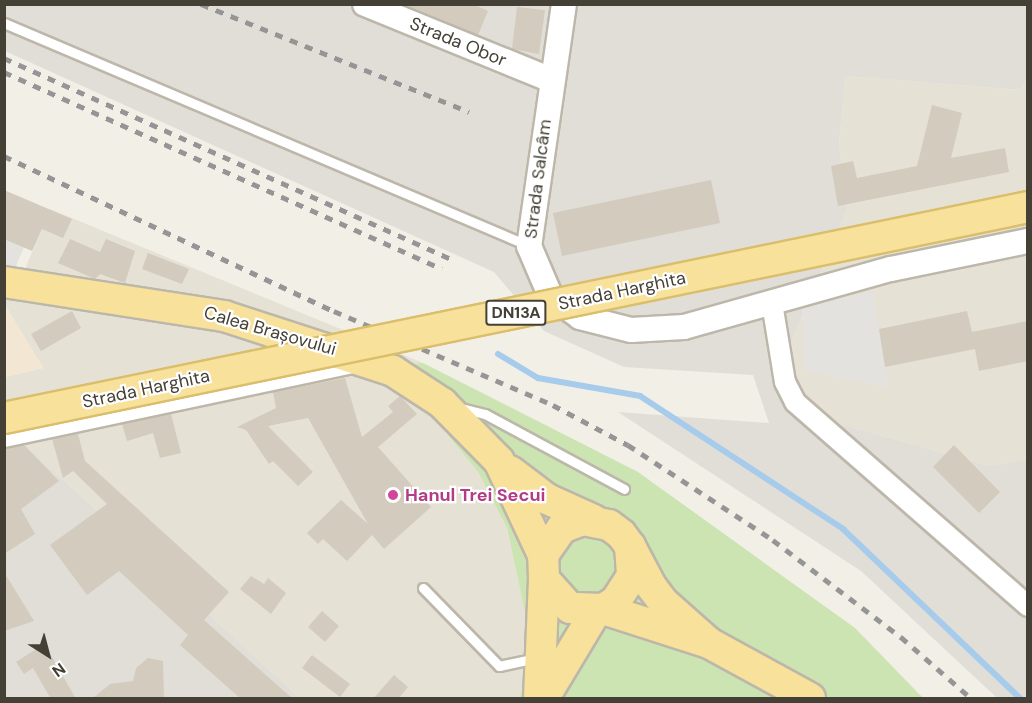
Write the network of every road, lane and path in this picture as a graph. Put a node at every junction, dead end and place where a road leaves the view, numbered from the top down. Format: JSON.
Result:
{"nodes":[{"id":1,"x":364,"y":4,"type":"edge"},
{"id":2,"x":564,"y":4,"type":"edge"},
{"id":3,"x":4,"y":23,"type":"edge"},
{"id":4,"x":551,"y":80,"type":"junction"},
{"id":5,"x":1028,"y":207,"type":"edge"},
{"id":6,"x":1028,"y":241,"type":"edge"},
{"id":7,"x":530,"y":246,"type":"junction"},
{"id":8,"x":4,"y":282,"type":"edge"},
{"id":9,"x":772,"y":303,"type":"junction"},
{"id":10,"x":366,"y":360,"type":"junction"},
{"id":11,"x":442,"y":403,"type":"junction"},
{"id":12,"x":4,"y":418,"type":"edge"},
{"id":13,"x":4,"y":437,"type":"edge"},
{"id":14,"x":499,"y":462,"type":"junction"},
{"id":15,"x":624,"y":489,"type":"dead end"},
{"id":16,"x":594,"y":520,"type":"junction"},
{"id":17,"x":630,"y":546,"type":"junction"},
{"id":18,"x":543,"y":567,"type":"junction"},
{"id":19,"x":423,"y":588,"type":"dead end"},
{"id":20,"x":1028,"y":606,"type":"edge"},
{"id":21,"x":599,"y":610,"type":"junction"},
{"id":22,"x":709,"y":643,"type":"junction"},
{"id":23,"x":543,"y":657,"type":"junction"},
{"id":24,"x":541,"y":699,"type":"edge"},
{"id":25,"x":810,"y":699,"type":"edge"}],
"edges":[{"from":1,"to":4,"type":"street","name":"Strada Obor"},
{"from":2,"to":4,"type":"street","name":"Strada Salcâm"},
{"from":3,"to":7,"type":"lane"},
{"from":4,"to":7,"type":"street","name":"Strada Salcâm"},
{"from":5,"to":12,"type":"main road","name":"Strada Harghita","number":"DN13A","bridge":true},
{"from":6,"to":9,"type":"street"},
{"from":7,"to":9,"type":"street","name":"Strada Salcâm"},
{"from":8,"to":10,"type":"main road","name":"Calea Brașovului"},
{"from":9,"to":20,"type":"street"},
{"from":10,"to":11,"type":"main road","name":"Calea Brașovului"},
{"from":10,"to":13,"type":"street"},
{"from":11,"to":14,"type":"main road","name":"Calea Brașovului"},
{"from":11,"to":15,"type":"lane"},
{"from":14,"to":16,"type":"main road","name":"Calea Brașovului"},
{"from":14,"to":18,"type":"main road","name":"Calea Brașovului"},
{"from":16,"to":17,"type":"main road"},
{"from":16,"to":18,"type":"main road"},
{"from":17,"to":21,"type":"main road"},
{"from":17,"to":22,"type":"main road"},
{"from":18,"to":21,"type":"main road"},
{"from":18,"to":23,"type":"main road"},
{"from":19,"to":23,"type":"lane"},
{"from":21,"to":22,"type":"main road"},
{"from":21,"to":24,"type":"main road"},
{"from":22,"to":25,"type":"main road"},
{"from":23,"to":24,"type":"main road"}]}
